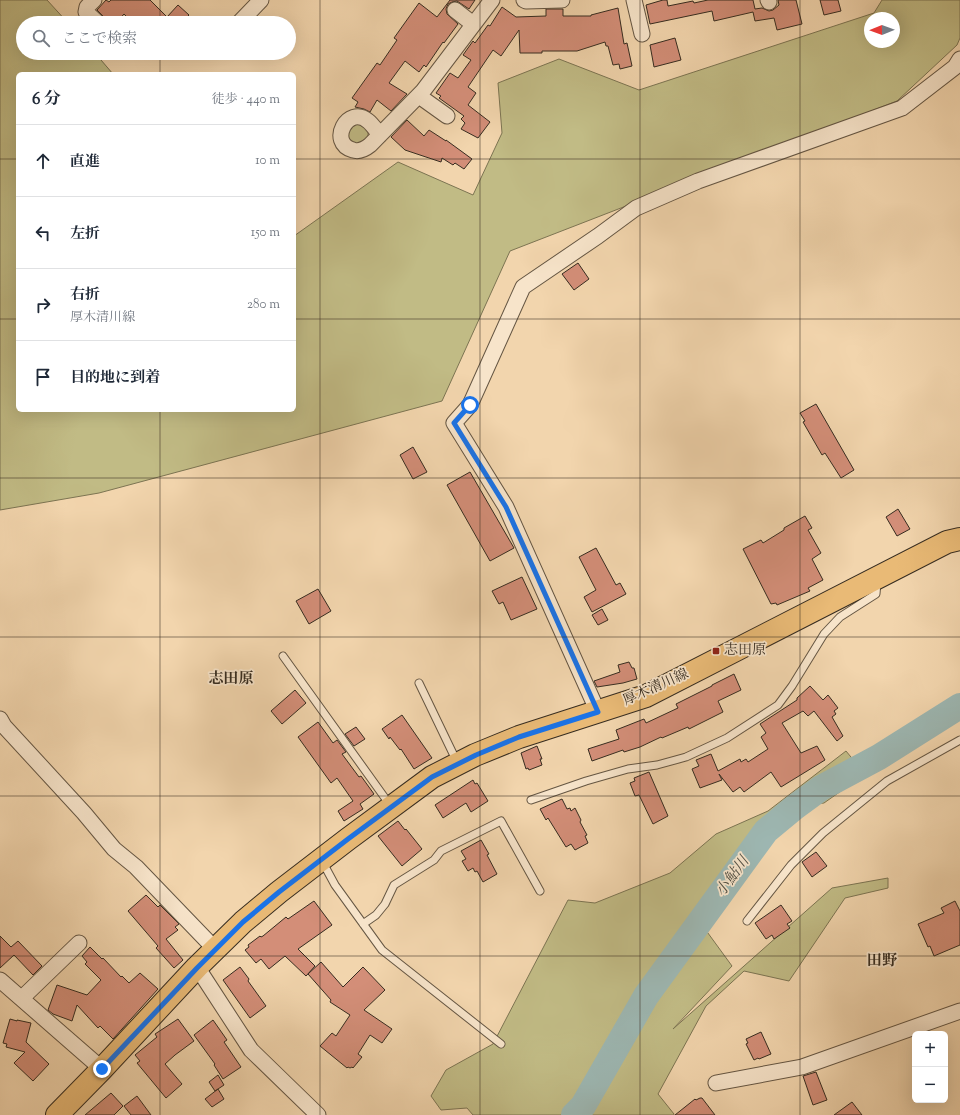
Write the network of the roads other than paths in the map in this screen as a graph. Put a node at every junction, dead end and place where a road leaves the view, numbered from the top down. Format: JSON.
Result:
{"nodes":[{"id":1,"x":94,"y":0,"type":"edge"},
{"id":2,"x":261,"y":0,"type":"edge"},
{"id":3,"x":492,"y":0,"type":"edge"},
{"id":4,"x":524,"y":0,"type":"edge"},
{"id":5,"x":562,"y":0,"type":"edge"},
{"id":6,"x":634,"y":0,"type":"edge"},
{"id":7,"x":455,"y":10,"type":"dead end"},
{"id":8,"x":90,"y":16,"type":"edge"},
{"id":9,"x":246,"y":16,"type":"edge"},
{"id":10,"x":473,"y":24,"type":"junction"},
{"id":11,"x":642,"y":34,"type":"dead end"},
{"id":12,"x":960,"y":59,"type":"edge"},
{"id":13,"x":419,"y":96,"type":"junction"},
{"id":14,"x":447,"y":116,"type":"dead end"},
{"id":15,"x":380,"y":135,"type":"dead end"},
{"id":16,"x":960,"y":539,"type":"edge"},
{"id":17,"x":878,"y":578,"type":"junction"},
{"id":18,"x":283,"y":656,"type":"dead end"},
{"id":19,"x":418,"y":683,"type":"dead end"},
{"id":20,"x":598,"y":712,"type":"junction"},
{"id":21,"x":0,"y":719,"type":"edge"},
{"id":22,"x":960,"y":740,"type":"edge"},
{"id":23,"x":458,"y":764,"type":"junction"},
{"id":24,"x":531,"y":800,"type":"dead end"},
{"id":25,"x":391,"y":807,"type":"junction"},
{"id":26,"x":321,"y":860,"type":"junction"},
{"id":27,"x":540,"y":891,"type":"dead end"},
{"id":28,"x":747,"y":921,"type":"dead end"},
{"id":29,"x":363,"y":924,"type":"junction"},
{"id":30,"x":79,"y":943,"type":"dead end"},
{"id":31,"x":215,"y":949,"type":"junction"},
{"id":32,"x":197,"y":968,"type":"junction"},
{"id":33,"x":0,"y":980,"type":"edge"},
{"id":34,"x":22,"y":998,"type":"junction"},
{"id":35,"x":960,"y":1011,"type":"edge"},
{"id":36,"x":501,"y":1044,"type":"dead end"},
{"id":37,"x":102,"y":1069,"type":"junction"},
{"id":38,"x":716,"y":1083,"type":"dead end"},
{"id":39,"x":57,"y":1115,"type":"edge"},
{"id":40,"x":318,"y":1115,"type":"edge"}],
"edges":[{"from":1,"to":8,"type":"street"},
{"from":2,"to":9,"type":"street"},
{"from":3,"to":10,"type":"street"},
{"from":4,"to":5,"type":"street"},
{"from":6,"to":11,"type":"street"},
{"from":7,"to":10,"type":"street"},
{"from":10,"to":13,"type":"street"},
{"from":12,"to":20,"type":"street"},
{"from":13,"to":14,"type":"street"},
{"from":13,"to":15,"type":"street"},
{"from":16,"to":17,"type":"main road","name":"厚木清川線"},
{"from":17,"to":20,"type":"main road","name":"厚木清川線"},
{"from":17,"to":24,"type":"lane"},
{"from":18,"to":25,"type":"lane"},
{"from":19,"to":23,"type":"lane"},
{"from":20,"to":23,"type":"main road","name":"厚木清川線"},
{"from":21,"to":31,"type":"street"},
{"from":22,"to":28,"type":"lane"},
{"from":23,"to":25,"type":"main road","name":"厚木清川線"},
{"from":25,"to":26,"type":"main road","name":"厚木清川線"},
{"from":26,"to":29,"type":"lane"},
{"from":26,"to":31,"type":"main road","name":"厚木清川線"},
{"from":27,"to":29,"type":"lane"},
{"from":29,"to":36,"type":"lane"},
{"from":30,"to":34,"type":"street"},
{"from":31,"to":32,"type":"main road","name":"厚木清川線"},
{"from":32,"to":37,"type":"main road","name":"厚木清川線"},
{"from":32,"to":40,"type":"street"},
{"from":33,"to":34,"type":"street"},
{"from":34,"to":37,"type":"street"},
{"from":35,"to":38,"type":"street"},
{"from":37,"to":39,"type":"main road","name":"厚木清川線"}]}
